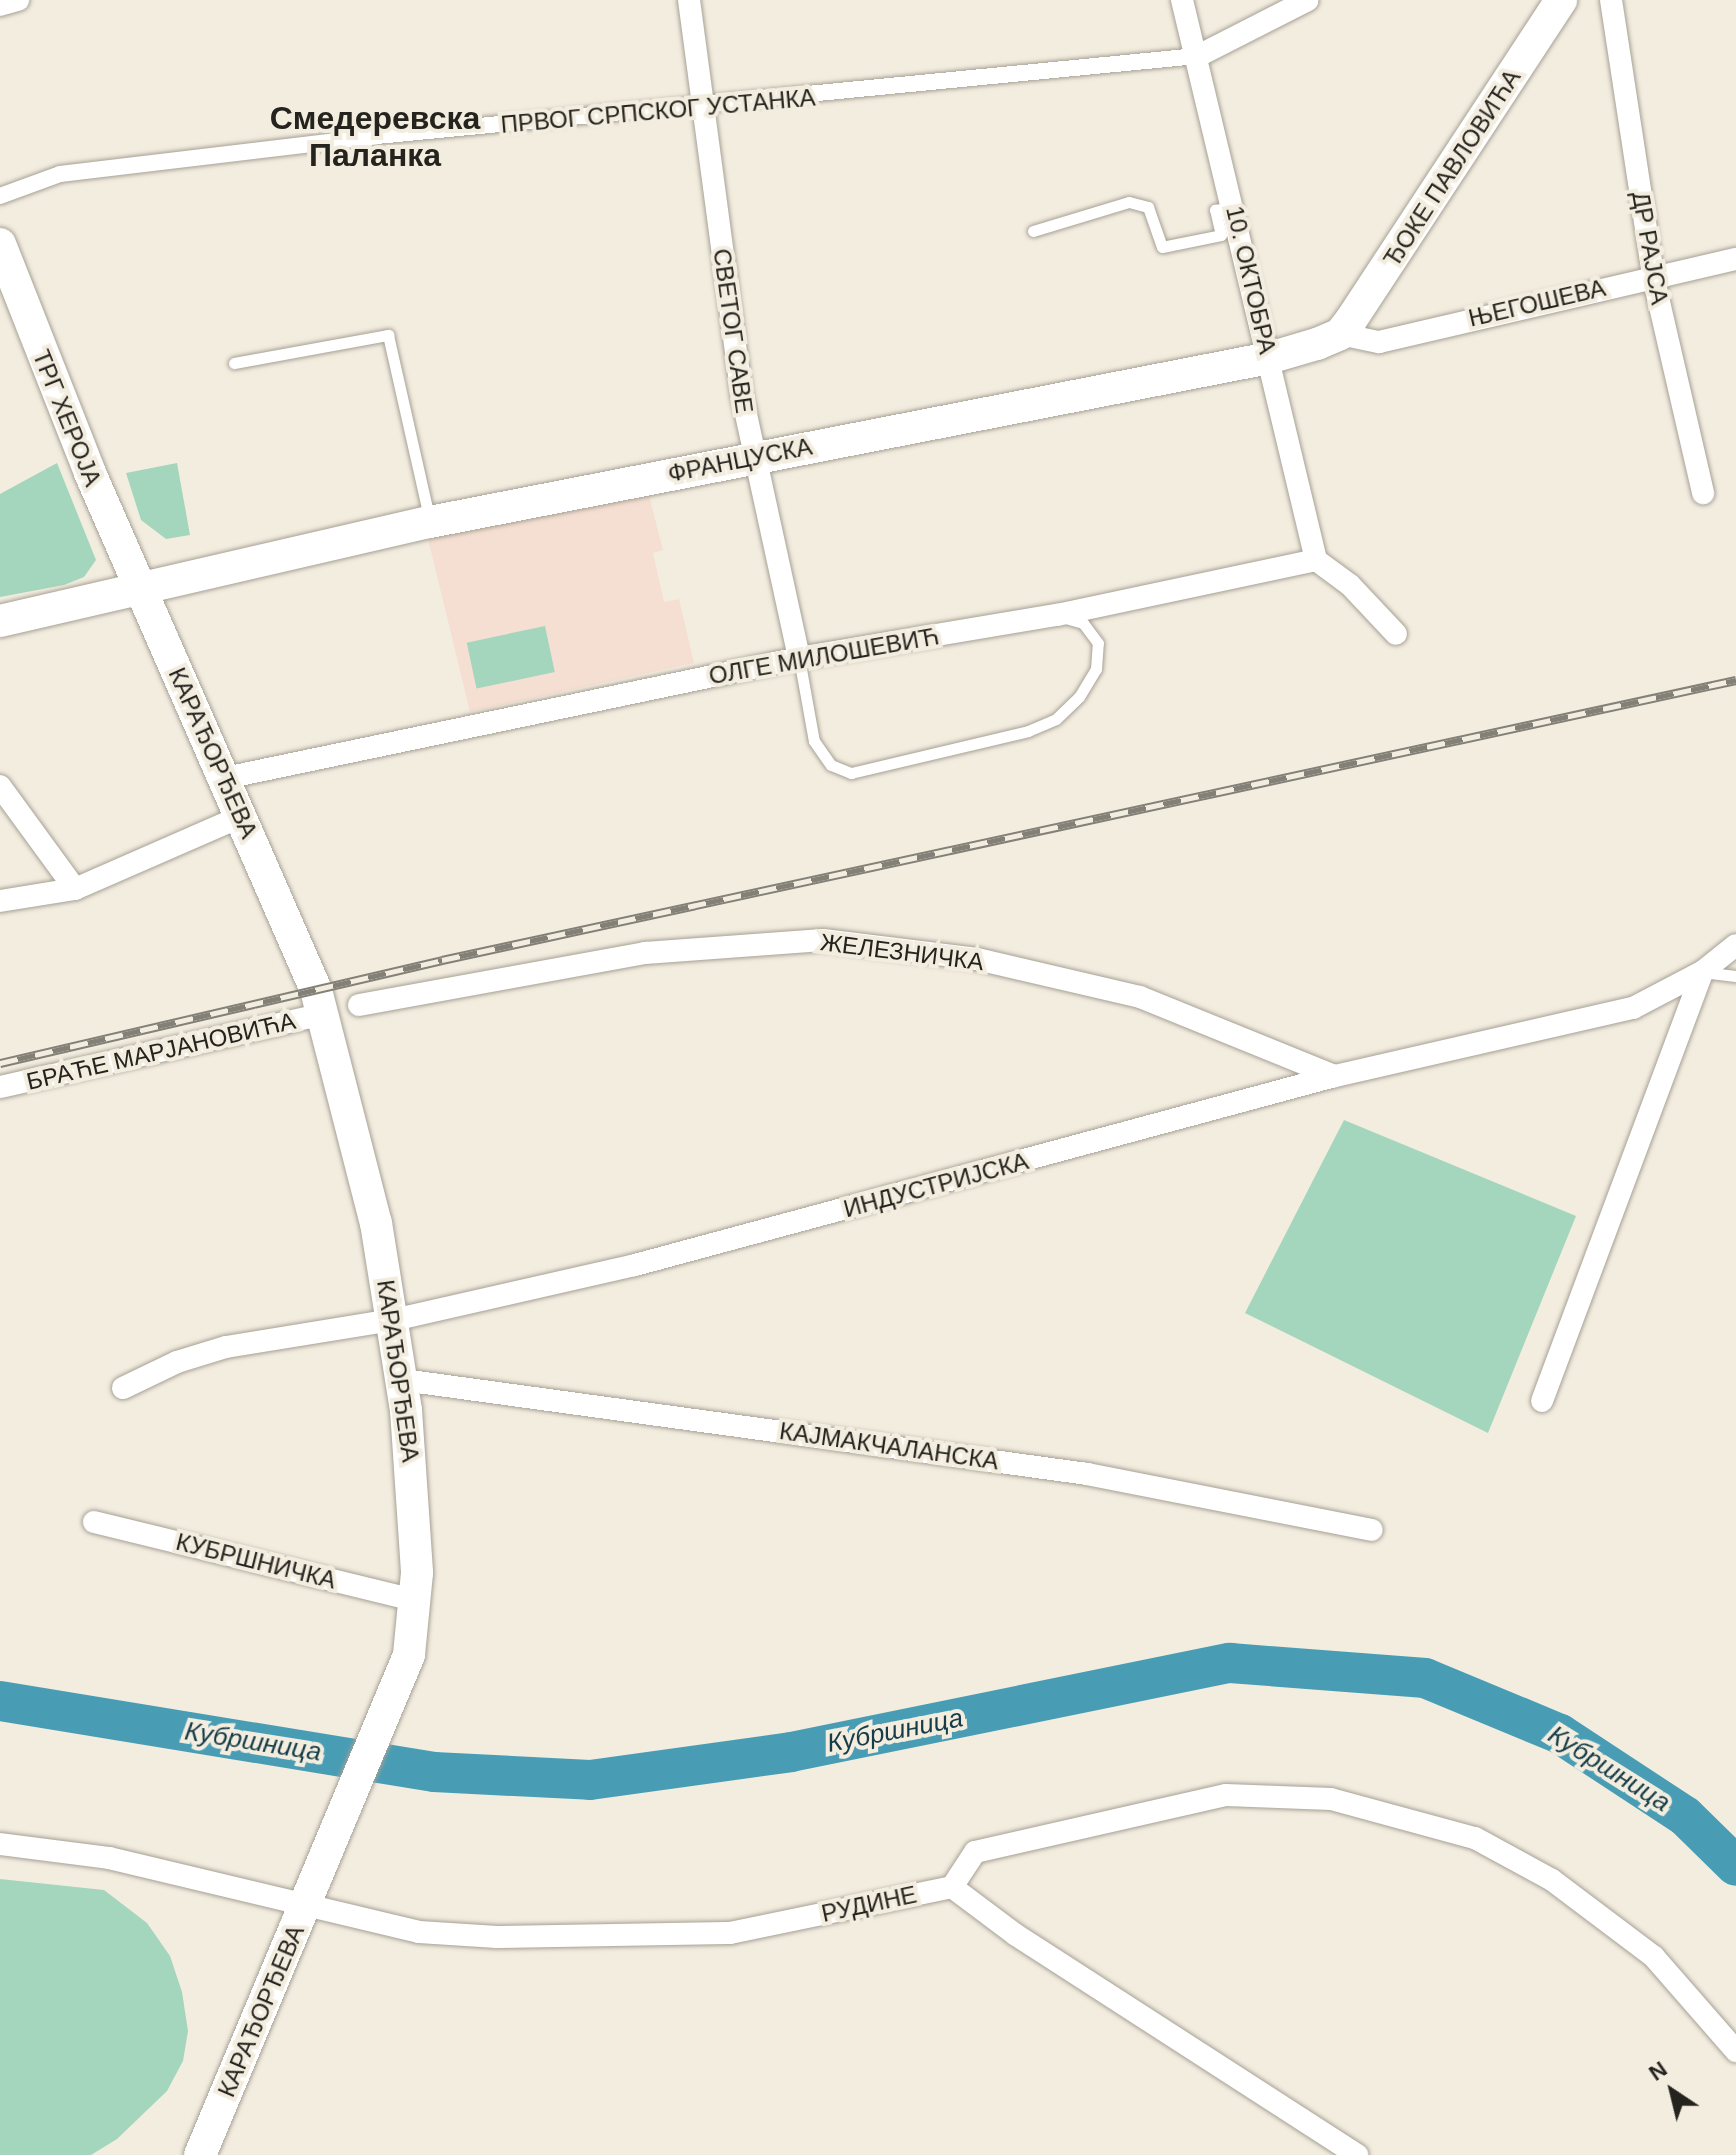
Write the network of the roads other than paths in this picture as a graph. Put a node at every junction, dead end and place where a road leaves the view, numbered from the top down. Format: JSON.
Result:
{"nodes":[{"id":1,"x":18,"y":0,"type":"edge"},
{"id":2,"x":689,"y":0,"type":"edge"},
{"id":3,"x":1182,"y":0,"type":"edge"},
{"id":4,"x":1308,"y":0,"type":"edge"},
{"id":5,"x":1561,"y":0,"type":"edge"},
{"id":6,"x":1611,"y":0,"type":"edge"},
{"id":7,"x":0,"y":5,"type":"edge"},
{"id":8,"x":1198,"y":56,"type":"junction"},
{"id":9,"x":702,"y":108,"type":"junction"},
{"id":10,"x":0,"y":196,"type":"edge"},
{"id":11,"x":1233,"y":207,"type":"junction"},
{"id":12,"x":1033,"y":231,"type":"dead end"},
{"id":13,"x":0,"y":244,"type":"edge"},
{"id":14,"x":1736,"y":259,"type":"edge"},
{"id":15,"x":1653,"y":276,"type":"junction"},
{"id":16,"x":1340,"y":334,"type":"junction"},
{"id":17,"x":1269,"y":358,"type":"junction"},
{"id":18,"x":234,"y":363,"type":"dead end"},
{"id":19,"x":754,"y":457,"type":"junction"},
{"id":20,"x":1703,"y":493,"type":"dead end"},
{"id":21,"x":430,"y":522,"type":"junction"},
{"id":22,"x":1316,"y":560,"type":"junction"},
{"id":23,"x":139,"y":589,"type":"junction"},
{"id":24,"x":1057,"y":615,"type":"junction"},
{"id":25,"x":0,"y":621,"type":"edge"},
{"id":26,"x":1396,"y":634,"type":"dead end"},
{"id":27,"x":799,"y":658,"type":"junction"},
{"id":28,"x":225,"y":778,"type":"junction"},
{"id":29,"x":0,"y":786,"type":"edge"},
{"id":30,"x":242,"y":816,"type":"junction"},
{"id":31,"x":75,"y":889,"type":"junction"},
{"id":32,"x":0,"y":901,"type":"edge"},
{"id":33,"x":1736,"y":945,"type":"edge"},
{"id":34,"x":1702,"y":972,"type":"junction"},
{"id":35,"x":1736,"y":976,"type":"edge"},
{"id":36,"x":359,"y":1005,"type":"dead end"},
{"id":37,"x":323,"y":1014,"type":"junction"},
{"id":38,"x":1335,"y":1076,"type":"junction"},
{"id":39,"x":0,"y":1087,"type":"edge"},
{"id":40,"x":393,"y":1320,"type":"junction"},
{"id":41,"x":403,"y":1380,"type":"junction"},
{"id":42,"x":123,"y":1388,"type":"dead end"},
{"id":43,"x":1542,"y":1401,"type":"dead end"},
{"id":44,"x":94,"y":1522,"type":"dead end"},
{"id":45,"x":1372,"y":1530,"type":"dead end"},
{"id":46,"x":418,"y":1601,"type":"junction"},
{"id":47,"x":0,"y":1844,"type":"edge"},
{"id":48,"x":952,"y":1887,"type":"junction"},
{"id":49,"x":308,"y":1901,"type":"junction"},
{"id":50,"x":1736,"y":2051,"type":"edge"},
{"id":51,"x":200,"y":2155,"type":"edge"},
{"id":52,"x":1357,"y":2155,"type":"edge"}],
"edges":[{"from":1,"to":7,"type":"street"},
{"from":2,"to":9,"type":"street","name":"СВЕТОГ САВЕ"},
{"from":3,"to":8,"type":"street","name":"10. ОКТОБРА"},
{"from":4,"to":8,"type":"street","name":"ПРВОГ СРПСКОГ УСТАНКА"},
{"from":5,"to":16,"type":"main road","name":"ЂОКЕ ПАВЛОВИЋА"},
{"from":6,"to":15,"type":"street","name":"ДР РАЈСА"},
{"from":8,"to":9,"type":"street","name":"ПРВОГ СРПСКОГ УСТАНКА"},
{"from":8,"to":11,"type":"street","name":"10. ОКТОБРА"},
{"from":9,"to":10,"type":"street","name":"ПРВОГ СРПСКОГ УСТАНКА"},
{"from":9,"to":19,"type":"street","name":"СВЕТОГ САВЕ"},
{"from":11,"to":12,"type":"lane"},
{"from":11,"to":17,"type":"street","name":"10. ОКТОБРА"},
{"from":13,"to":23,"type":"main road","name":"ТРГ ХЕРОЈА"},
{"from":14,"to":15,"type":"street","name":"ЊЕГОШЕВА"},
{"from":15,"to":16,"type":"street","name":"ЊЕГОШЕВА"},
{"from":15,"to":20,"type":"street","name":"ДР РАЈСА"},
{"from":16,"to":17,"type":"main road","name":"ФРАНЦУСКА"},
{"from":17,"to":19,"type":"main road","name":"ФРАНЦУСКА"},
{"from":17,"to":22,"type":"street","name":"10. ОКТОБРА"},
{"from":18,"to":21,"type":"lane"},
{"from":19,"to":21,"type":"main road","name":"ФРАНЦУСКА"},
{"from":19,"to":27,"type":"street","name":"СВЕТОГ САВЕ"},
{"from":21,"to":23,"type":"main road","name":"ФРАНЦУСКА"},
{"from":22,"to":24,"type":"street","name":"ОЛГЕ МИЛОШЕВИЋ"},
{"from":22,"to":26,"type":"street"},
{"from":23,"to":25,"type":"main road","name":"ФРАНЦУСКА"},
{"from":23,"to":28,"type":"main road","name":"КАРАЂОРЂЕВА"},
{"from":24,"to":27,"type":"street","name":"ОЛГЕ МИЛОШЕВИЋ"},
{"from":24,"to":27,"type":"lane"},
{"from":27,"to":28,"type":"street","name":"ОЛГЕ МИЛОШЕВИЋ"},
{"from":28,"to":30,"type":"main road","name":"КАРАЂОРЂЕВА"},
{"from":29,"to":31,"type":"street"},
{"from":30,"to":31,"type":"street"},
{"from":30,"to":37,"type":"main road","name":"КАРАЂОРЂЕВА"},
{"from":31,"to":32,"type":"street"},
{"from":33,"to":34,"type":"street","name":"ИНДУСТРИЈСКА"},
{"from":34,"to":35,"type":"lane"},
{"from":34,"to":38,"type":"street","name":"ИНДУСТРИЈСКА"},
{"from":34,"to":43,"type":"street"},
{"from":36,"to":38,"type":"street","name":"ЖЕЛЕЗНИЧКА"},
{"from":37,"to":39,"type":"street","name":"БРАЋЕ МАРЈАНОВИЋА"},
{"from":37,"to":40,"type":"main road","name":"КАРАЂОРЂЕВА"},
{"from":38,"to":40,"type":"street","name":"ИНДУСТРИЈСКА"},
{"from":40,"to":41,"type":"main road","name":"КАРАЂОРЂЕВА"},
{"from":40,"to":42,"type":"street","name":"ИНДУСТРИЈСКА"},
{"from":41,"to":45,"type":"street","name":"КАЈМАКЧАЛАНСКА"},
{"from":41,"to":46,"type":"main road","name":"КАРАЂОРЂЕВА"},
{"from":44,"to":46,"type":"street","name":"КУБРШНИЧКА"},
{"from":46,"to":49,"type":"main road","name":"КАРАЂОРЂЕВА"},
{"from":47,"to":49,"type":"street","name":"РУДИНЕ"},
{"from":48,"to":49,"type":"street","name":"РУДИНЕ"},
{"from":48,"to":50,"type":"street"},
{"from":48,"to":52,"type":"street"},
{"from":49,"to":51,"type":"main road","name":"КАРАЂОРЂЕВА"}]}
